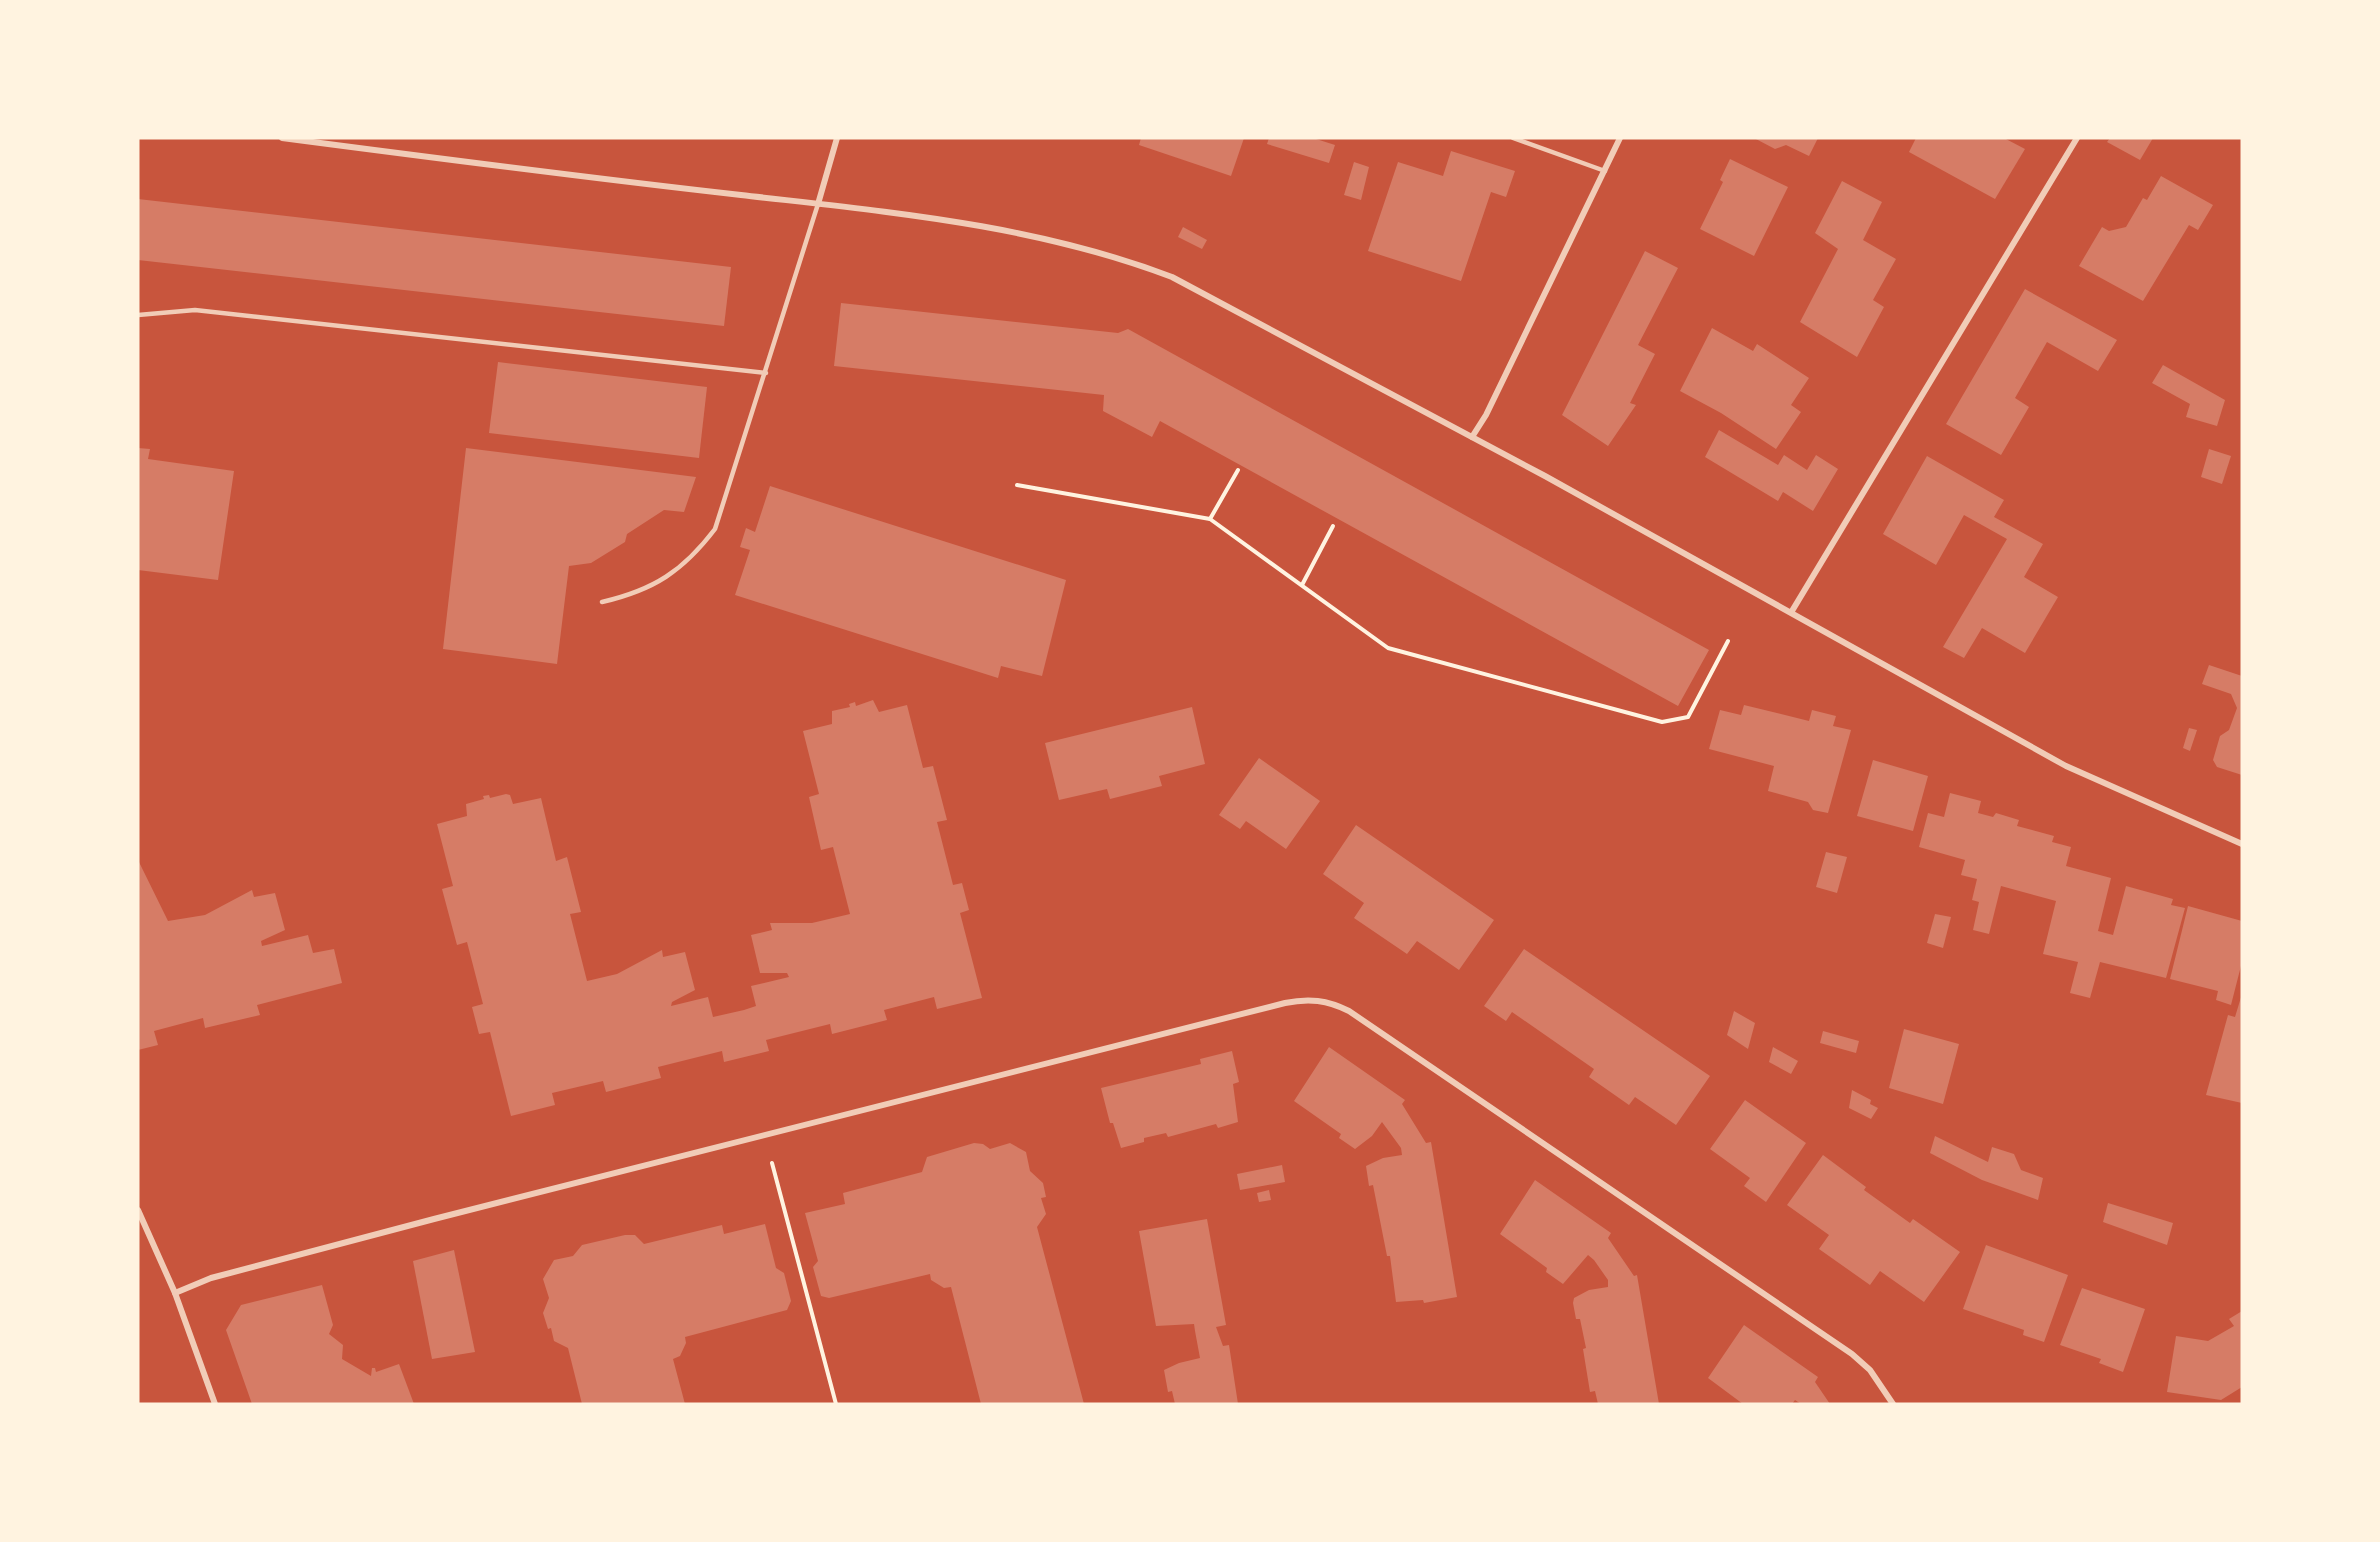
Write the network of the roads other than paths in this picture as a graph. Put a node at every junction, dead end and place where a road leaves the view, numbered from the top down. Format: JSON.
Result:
{"nodes":[{"id":1,"x":282,"y":138,"type":"edge"},
{"id":2,"x":837,"y":138,"type":"edge"},
{"id":3,"x":1513,"y":138,"type":"edge"},
{"id":4,"x":1620,"y":138,"type":"edge"},
{"id":5,"x":2077,"y":138,"type":"edge"},
{"id":6,"x":1605,"y":171,"type":"junction"},
{"id":7,"x":818,"y":204,"type":"junction"},
{"id":8,"x":138,"y":315,"type":"edge"},
{"id":9,"x":766,"y":374,"type":"junction"},
{"id":10,"x":1472,"y":437,"type":"junction"},
{"id":11,"x":602,"y":602,"type":"dead end"},
{"id":12,"x":1792,"y":611,"type":"junction"},
{"id":13,"x":2242,"y":844,"type":"edge"},
{"id":14,"x":138,"y":1210,"type":"edge"},
{"id":15,"x":140,"y":1223,"type":"edge"},
{"id":16,"x":175,"y":1293,"type":"junction"},
{"id":17,"x":215,"y":1404,"type":"edge"},
{"id":18,"x":1893,"y":1404,"type":"edge"}],
"edges":[{"from":1,"to":7,"type":"street"},
{"from":2,"to":7,"type":"street"},
{"from":3,"to":6,"type":"lane"},
{"from":4,"to":6,"type":"street"},
{"from":5,"to":12,"type":"street"},
{"from":6,"to":10,"type":"street"},
{"from":7,"to":9,"type":"lane"},
{"from":7,"to":10,"type":"street"},
{"from":8,"to":9,"type":"lane"},
{"from":9,"to":11,"type":"lane"},
{"from":10,"to":12,"type":"street"},
{"from":12,"to":13,"type":"street"},
{"from":14,"to":15,"type":"street"},
{"from":15,"to":16,"type":"street"},
{"from":16,"to":17,"type":"street"},
{"from":16,"to":18,"type":"street"}]}
